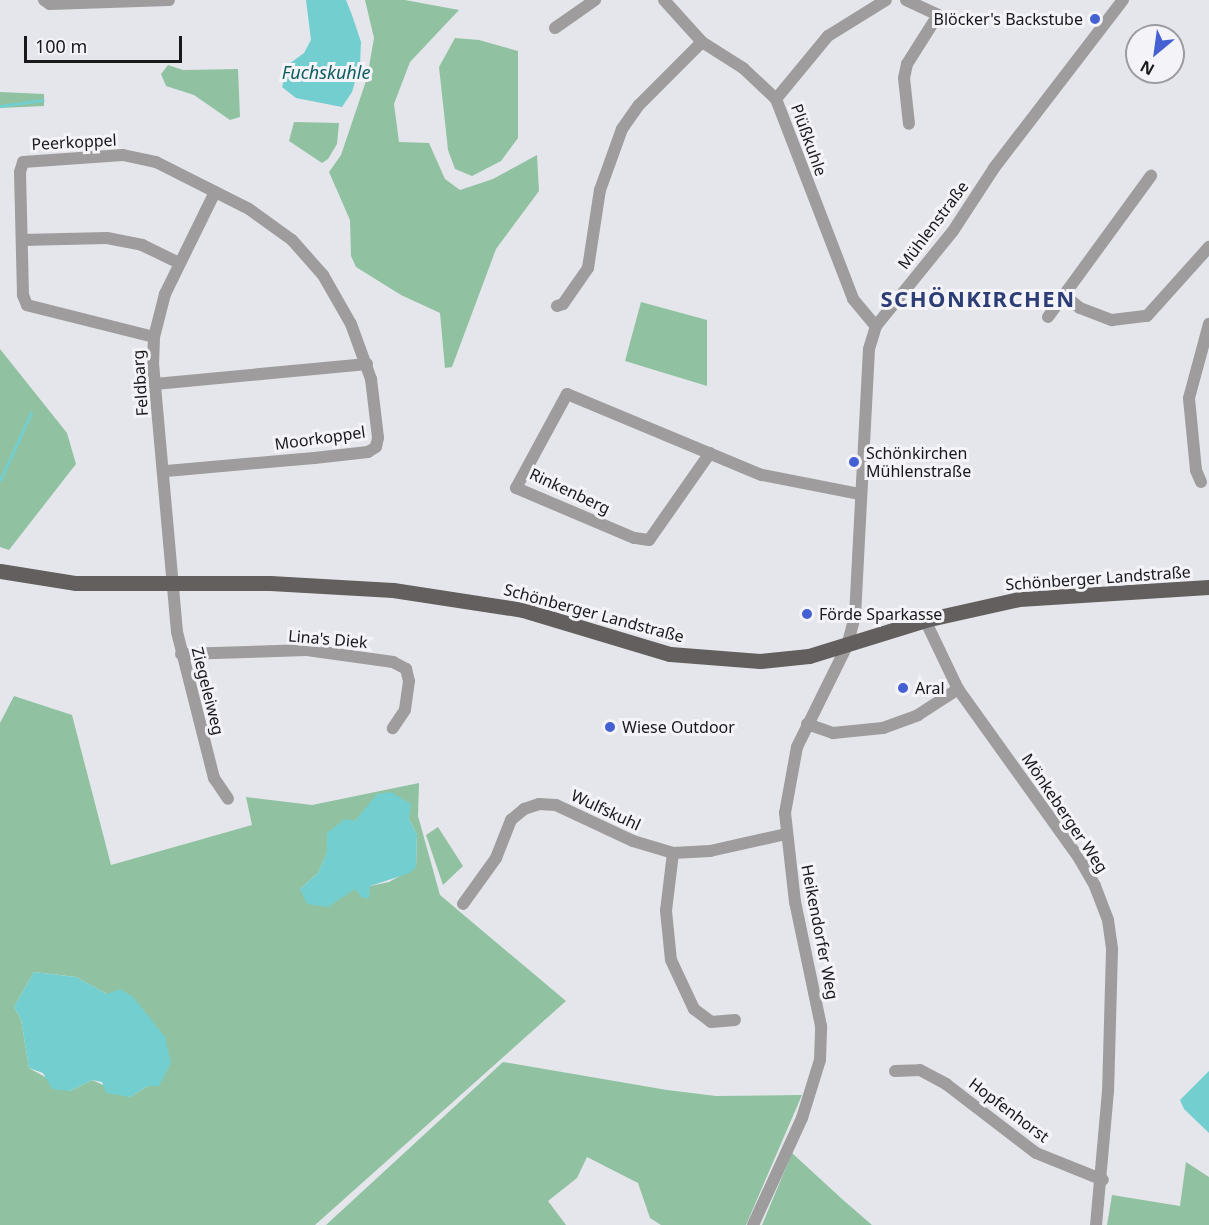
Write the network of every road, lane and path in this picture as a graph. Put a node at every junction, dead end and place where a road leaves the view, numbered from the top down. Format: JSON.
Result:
{"nodes":[{"id":1,"x":44,"y":0,"type":"edge"},
{"id":2,"x":169,"y":0,"type":"edge"},
{"id":3,"x":595,"y":0,"type":"edge"},
{"id":4,"x":664,"y":0,"type":"edge"},
{"id":5,"x":886,"y":0,"type":"edge"},
{"id":6,"x":906,"y":0,"type":"edge"},
{"id":7,"x":1123,"y":0,"type":"edge"},
{"id":8,"x":555,"y":28,"type":"dead end"},
{"id":9,"x":702,"y":42,"type":"junction"},
{"id":10,"x":776,"y":99,"type":"junction"},
{"id":11,"x":909,"y":124,"type":"dead end"},
{"id":12,"x":1151,"y":176,"type":"dead end"},
{"id":13,"x":215,"y":192,"type":"junction"},
{"id":14,"x":22,"y":240,"type":"junction"},
{"id":15,"x":1209,"y":248,"type":"edge"},
{"id":16,"x":179,"y":263,"type":"junction"},
{"id":17,"x":1065,"y":296,"type":"junction"},
{"id":18,"x":557,"y":306,"type":"dead end"},
{"id":19,"x":1048,"y":317,"type":"dead end"},
{"id":20,"x":1209,"y":324,"type":"edge"},
{"id":21,"x":876,"y":326,"type":"junction"},
{"id":22,"x":153,"y":337,"type":"junction"},
{"id":23,"x":367,"y":364,"type":"junction"},
{"id":24,"x":155,"y":384,"type":"junction"},
{"id":25,"x":710,"y":453,"type":"junction"},
{"id":26,"x":164,"y":471,"type":"junction"},
{"id":27,"x":1201,"y":482,"type":"dead end"},
{"id":28,"x":860,"y":494,"type":"junction"},
{"id":29,"x":0,"y":571,"type":"edge"},
{"id":30,"x":173,"y":585,"type":"junction"},
{"id":31,"x":1209,"y":587,"type":"edge"},
{"id":32,"x":925,"y":620,"type":"junction"},
{"id":33,"x":847,"y":646,"type":"junction"},
{"id":34,"x":181,"y":654,"type":"junction"},
{"id":35,"x":958,"y":689,"type":"junction"},
{"id":36,"x":807,"y":724,"type":"junction"},
{"id":37,"x":393,"y":728,"type":"dead end"},
{"id":38,"x":228,"y":799,"type":"dead end"},
{"id":39,"x":786,"y":834,"type":"junction"},
{"id":40,"x":673,"y":853,"type":"junction"},
{"id":41,"x":463,"y":904,"type":"dead end"},
{"id":42,"x":735,"y":1020,"type":"dead end"},
{"id":43,"x":895,"y":1071,"type":"dead end"},
{"id":44,"x":1103,"y":1180,"type":"junction"},
{"id":45,"x":753,"y":1225,"type":"edge"},
{"id":46,"x":1096,"y":1225,"type":"edge"}],
"edges":[{"from":1,"to":2,"type":"street"},
{"from":3,"to":8,"type":"street"},
{"from":4,"to":9,"type":"street","name":"Plüßkuhle"},
{"from":5,"to":10,"type":"street"},
{"from":6,"to":11,"type":"street"},
{"from":7,"to":21,"type":"street","name":"Mühlenstraße"},
{"from":9,"to":10,"type":"street","name":"Plüßkuhle"},
{"from":9,"to":18,"type":"street"},
{"from":10,"to":21,"type":"street","name":"Plüßkuhle"},
{"from":12,"to":17,"type":"street"},
{"from":13,"to":14,"type":"street","name":"Peerkoppel"},
{"from":13,"to":16,"type":"street","name":"Feldbarg"},
{"from":13,"to":23,"type":"street","name":"Moorkoppel"},
{"from":14,"to":16,"type":"street"},
{"from":14,"to":22,"type":"street","name":"Peerkoppel"},
{"from":15,"to":17,"type":"street"},
{"from":16,"to":22,"type":"street","name":"Feldbarg"},
{"from":17,"to":19,"type":"street"},
{"from":20,"to":27,"type":"street"},
{"from":21,"to":28,"type":"street","name":"Mühlenstraße"},
{"from":22,"to":24,"type":"street","name":"Feldbarg"},
{"from":23,"to":24,"type":"street"},
{"from":23,"to":26,"type":"street","name":"Moorkoppel"},
{"from":24,"to":26,"type":"street","name":"Feldbarg"},
{"from":25,"to":25,"type":"street","name":"Rinkenberg"},
{"from":25,"to":28,"type":"street","name":"Rinkenberg"},
{"from":26,"to":30,"type":"street","name":"Feldbarg"},
{"from":28,"to":33,"type":"street","name":"Mühlenstraße"},
{"from":29,"to":30,"type":"main road","name":"Schönberger Landstraße"},
{"from":30,"to":33,"type":"main road","name":"Schönberger Landstraße"},
{"from":30,"to":34,"type":"street","name":"Ziegeleiweg"},
{"from":31,"to":32,"type":"main road","name":"Schönberger Landstraße"},
{"from":32,"to":33,"type":"main road","name":"Schönberger Landstraße"},
{"from":32,"to":35,"type":"street","name":"Mönkeberger Weg"},
{"from":33,"to":36,"type":"street","name":"Heikendorfer Weg"},
{"from":34,"to":37,"type":"street","name":"Lina's Diek"},
{"from":34,"to":38,"type":"street","name":"Ziegeleiweg"},
{"from":35,"to":36,"type":"street"},
{"from":35,"to":44,"type":"street","name":"Mönkeberger Weg"},
{"from":36,"to":39,"type":"street","name":"Heikendorfer Weg"},
{"from":39,"to":40,"type":"street","name":"Wulfskuhl"},
{"from":39,"to":45,"type":"street","name":"Heikendorfer Weg"},
{"from":40,"to":41,"type":"street","name":"Wulfskuhl"},
{"from":40,"to":42,"type":"street"},
{"from":43,"to":44,"type":"street","name":"Hopfenhorst"},
{"from":44,"to":46,"type":"street","name":"Mönkeberger Weg"}]}
